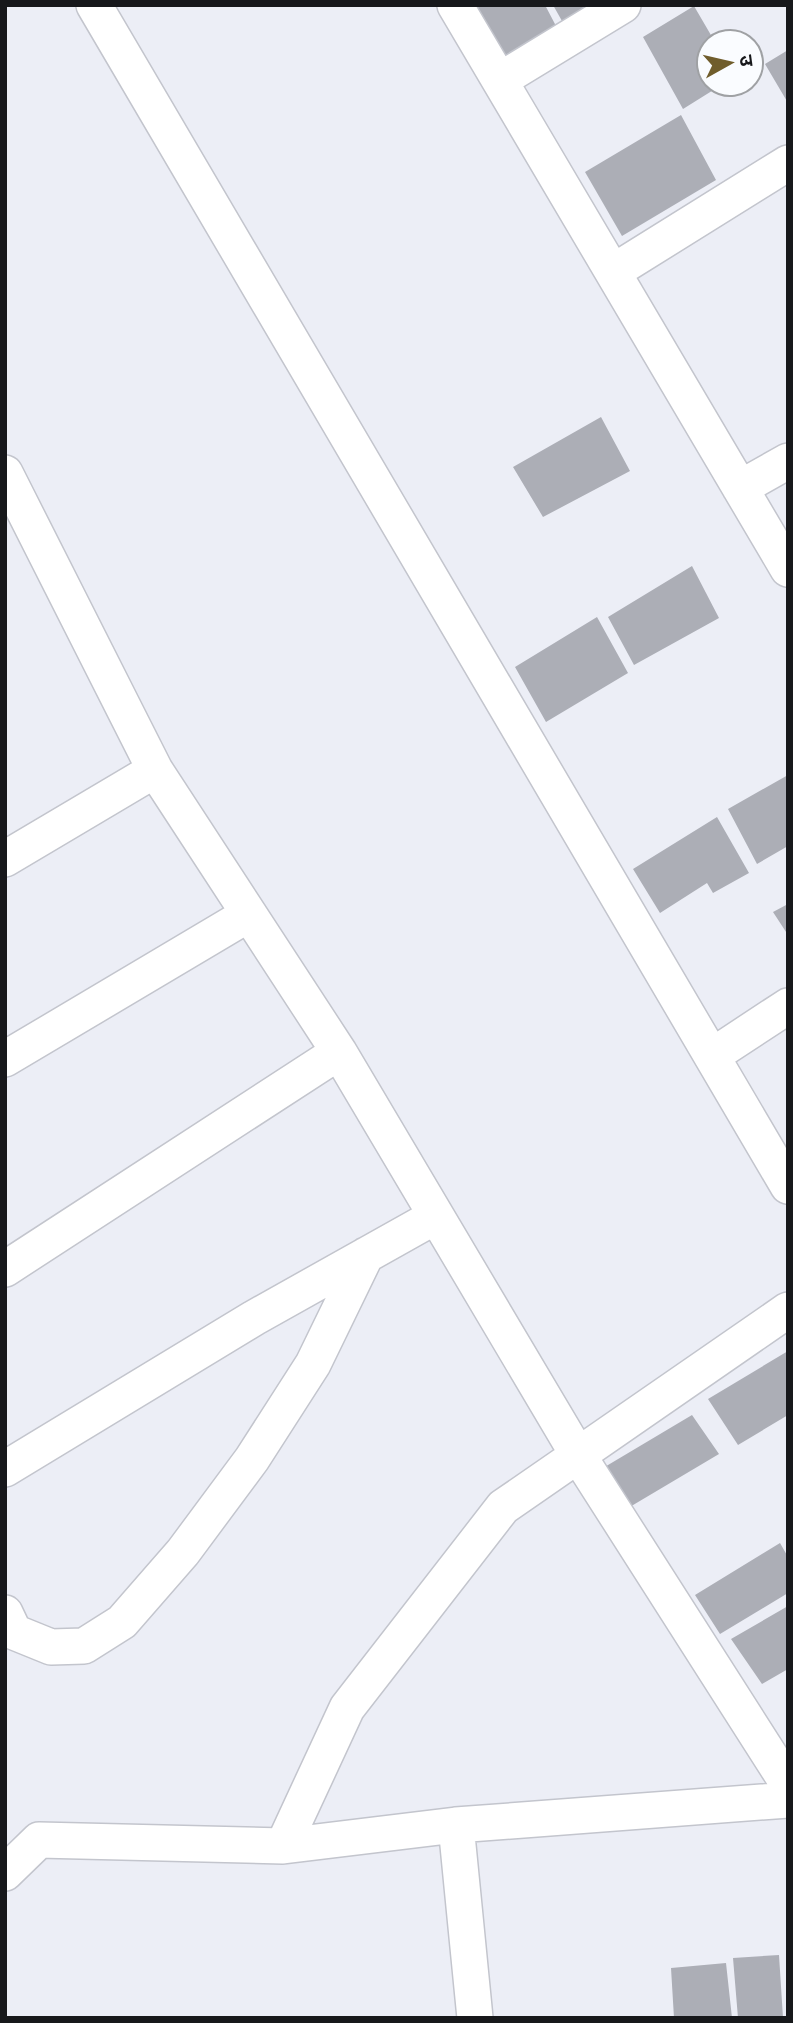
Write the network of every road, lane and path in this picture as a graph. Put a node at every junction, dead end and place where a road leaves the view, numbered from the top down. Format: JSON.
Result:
{"nodes":[{"id":1,"x":94,"y":5,"type":"edge"},
{"id":2,"x":455,"y":5,"type":"edge"},
{"id":3,"x":623,"y":5,"type":"edge"},
{"id":4,"x":499,"y":80,"type":"junction"},
{"id":5,"x":788,"y":163,"type":"edge"},
{"id":6,"x":613,"y":272,"type":"junction"},
{"id":7,"x":788,"y":461,"type":"edge"},
{"id":8,"x":5,"y":472,"type":"edge"},
{"id":9,"x":740,"y":488,"type":"junction"},
{"id":10,"x":788,"y":569,"type":"edge"},
{"id":11,"x":155,"y":770,"type":"junction"},
{"id":12,"x":5,"y":859,"type":"edge"},
{"id":13,"x":249,"y":914,"type":"junction"},
{"id":14,"x":788,"y":1006,"type":"edge"},
{"id":15,"x":339,"y":1052,"type":"junction"},
{"id":16,"x":712,"y":1056,"type":"junction"},
{"id":17,"x":5,"y":1059,"type":"edge"},
{"id":18,"x":788,"y":1186,"type":"edge"},
{"id":19,"x":436,"y":1216,"type":"junction"},
{"id":20,"x":366,"y":1255,"type":"junction"},
{"id":21,"x":5,"y":1269,"type":"edge"},
{"id":22,"x":788,"y":1310,"type":"edge"},
{"id":23,"x":578,"y":1455,"type":"junction"},
{"id":24,"x":5,"y":1469,"type":"edge"},
{"id":25,"x":5,"y":1613,"type":"edge"},
{"id":26,"x":788,"y":1784,"type":"edge"},
{"id":27,"x":788,"y":1800,"type":"edge"},
{"id":28,"x":456,"y":1825,"type":"junction"},
{"id":29,"x":283,"y":1846,"type":"junction"},
{"id":30,"x":5,"y":1873,"type":"edge"},
{"id":31,"x":475,"y":2018,"type":"edge"}],
"edges":[{"from":1,"to":16,"type":"street"},
{"from":2,"to":4,"type":"street"},
{"from":3,"to":4,"type":"street"},
{"from":4,"to":6,"type":"street"},
{"from":5,"to":6,"type":"street"},
{"from":6,"to":9,"type":"street"},
{"from":7,"to":9,"type":"street"},
{"from":8,"to":11,"type":"street"},
{"from":9,"to":10,"type":"street"},
{"from":11,"to":12,"type":"street"},
{"from":11,"to":13,"type":"street"},
{"from":13,"to":15,"type":"street"},
{"from":13,"to":17,"type":"street"},
{"from":14,"to":16,"type":"street"},
{"from":15,"to":19,"type":"street"},
{"from":15,"to":21,"type":"street"},
{"from":16,"to":18,"type":"street"},
{"from":19,"to":20,"type":"street"},
{"from":19,"to":23,"type":"street"},
{"from":20,"to":24,"type":"street"},
{"from":20,"to":25,"type":"street"},
{"from":22,"to":23,"type":"street"},
{"from":23,"to":26,"type":"street"},
{"from":23,"to":29,"type":"street"},
{"from":27,"to":28,"type":"street"},
{"from":28,"to":29,"type":"street"},
{"from":28,"to":31,"type":"street"},
{"from":29,"to":30,"type":"street"}]}
